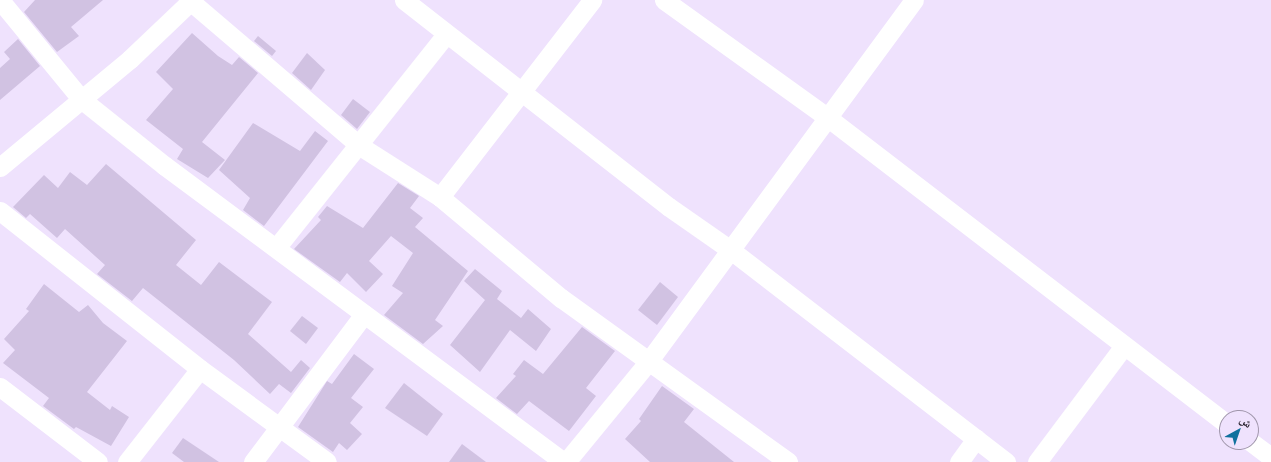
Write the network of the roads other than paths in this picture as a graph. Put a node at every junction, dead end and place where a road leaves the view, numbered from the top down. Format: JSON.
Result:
{"nodes":[{"id":1,"x":0,"y":0,"type":"edge"},
{"id":2,"x":191,"y":0,"type":"edge"},
{"id":3,"x":404,"y":0,"type":"edge"},
{"id":4,"x":592,"y":0,"type":"edge"},
{"id":5,"x":664,"y":0,"type":"edge"},
{"id":6,"x":914,"y":0,"type":"edge"},
{"id":7,"x":446,"y":34,"type":"junction"},
{"id":8,"x":520,"y":92,"type":"junction"},
{"id":9,"x":81,"y":99,"type":"junction"},
{"id":10,"x":827,"y":117,"type":"junction"},
{"id":11,"x":360,"y":146,"type":"junction"},
{"id":12,"x":0,"y":167,"type":"edge"},
{"id":13,"x":440,"y":197,"type":"junction"},
{"id":14,"x":0,"y":211,"type":"edge"},
{"id":15,"x":276,"y":248,"type":"junction"},
{"id":16,"x":732,"y":251,"type":"junction"},
{"id":17,"x":364,"y":314,"type":"junction"},
{"id":18,"x":1123,"y":347,"type":"junction"},
{"id":19,"x":648,"y":362,"type":"junction"},
{"id":20,"x":200,"y":369,"type":"junction"},
{"id":21,"x":0,"y":387,"type":"edge"},
{"id":22,"x":1219,"y":418,"type":"edge"},
{"id":23,"x":281,"y":428,"type":"junction"},
{"id":24,"x":976,"y":440,"type":"junction"},
{"id":25,"x":1259,"y":448,"type":"edge"},
{"id":26,"x":1271,"y":457,"type":"edge"},
{"id":27,"x":98,"y":462,"type":"edge"},
{"id":28,"x":127,"y":462,"type":"edge"},
{"id":29,"x":253,"y":462,"type":"edge"},
{"id":30,"x":327,"y":462,"type":"edge"},
{"id":31,"x":563,"y":462,"type":"edge"},
{"id":32,"x":566,"y":462,"type":"edge"},
{"id":33,"x":788,"y":462,"type":"edge"},
{"id":34,"x":959,"y":462,"type":"edge"},
{"id":35,"x":1006,"y":462,"type":"edge"},
{"id":36,"x":1036,"y":462,"type":"edge"}],
"edges":[{"from":1,"to":9,"type":"street"},
{"from":2,"to":9,"type":"street"},
{"from":2,"to":11,"type":"street"},
{"from":3,"to":7,"type":"street"},
{"from":4,"to":8,"type":"street"},
{"from":5,"to":10,"type":"street"},
{"from":6,"to":10,"type":"street"},
{"from":7,"to":8,"type":"street"},
{"from":7,"to":11,"type":"street"},
{"from":8,"to":13,"type":"street"},
{"from":8,"to":16,"type":"street"},
{"from":9,"to":12,"type":"street"},
{"from":9,"to":15,"type":"street"},
{"from":10,"to":16,"type":"street"},
{"from":10,"to":18,"type":"street"},
{"from":11,"to":13,"type":"street"},
{"from":11,"to":15,"type":"street"},
{"from":13,"to":19,"type":"street"},
{"from":14,"to":20,"type":"street"},
{"from":15,"to":17,"type":"street"},
{"from":16,"to":19,"type":"street"},
{"from":16,"to":24,"type":"street"},
{"from":17,"to":23,"type":"street"},
{"from":17,"to":31,"type":"street"},
{"from":18,"to":22,"type":"street"},
{"from":18,"to":36,"type":"street"},
{"from":19,"to":32,"type":"street"},
{"from":19,"to":33,"type":"street"},
{"from":20,"to":23,"type":"street"},
{"from":20,"to":28,"type":"street"},
{"from":21,"to":27,"type":"street"},
{"from":23,"to":29,"type":"street"},
{"from":23,"to":30,"type":"street"},
{"from":24,"to":34,"type":"street"},
{"from":24,"to":35,"type":"street"},
{"from":25,"to":26,"type":"street"}]}
